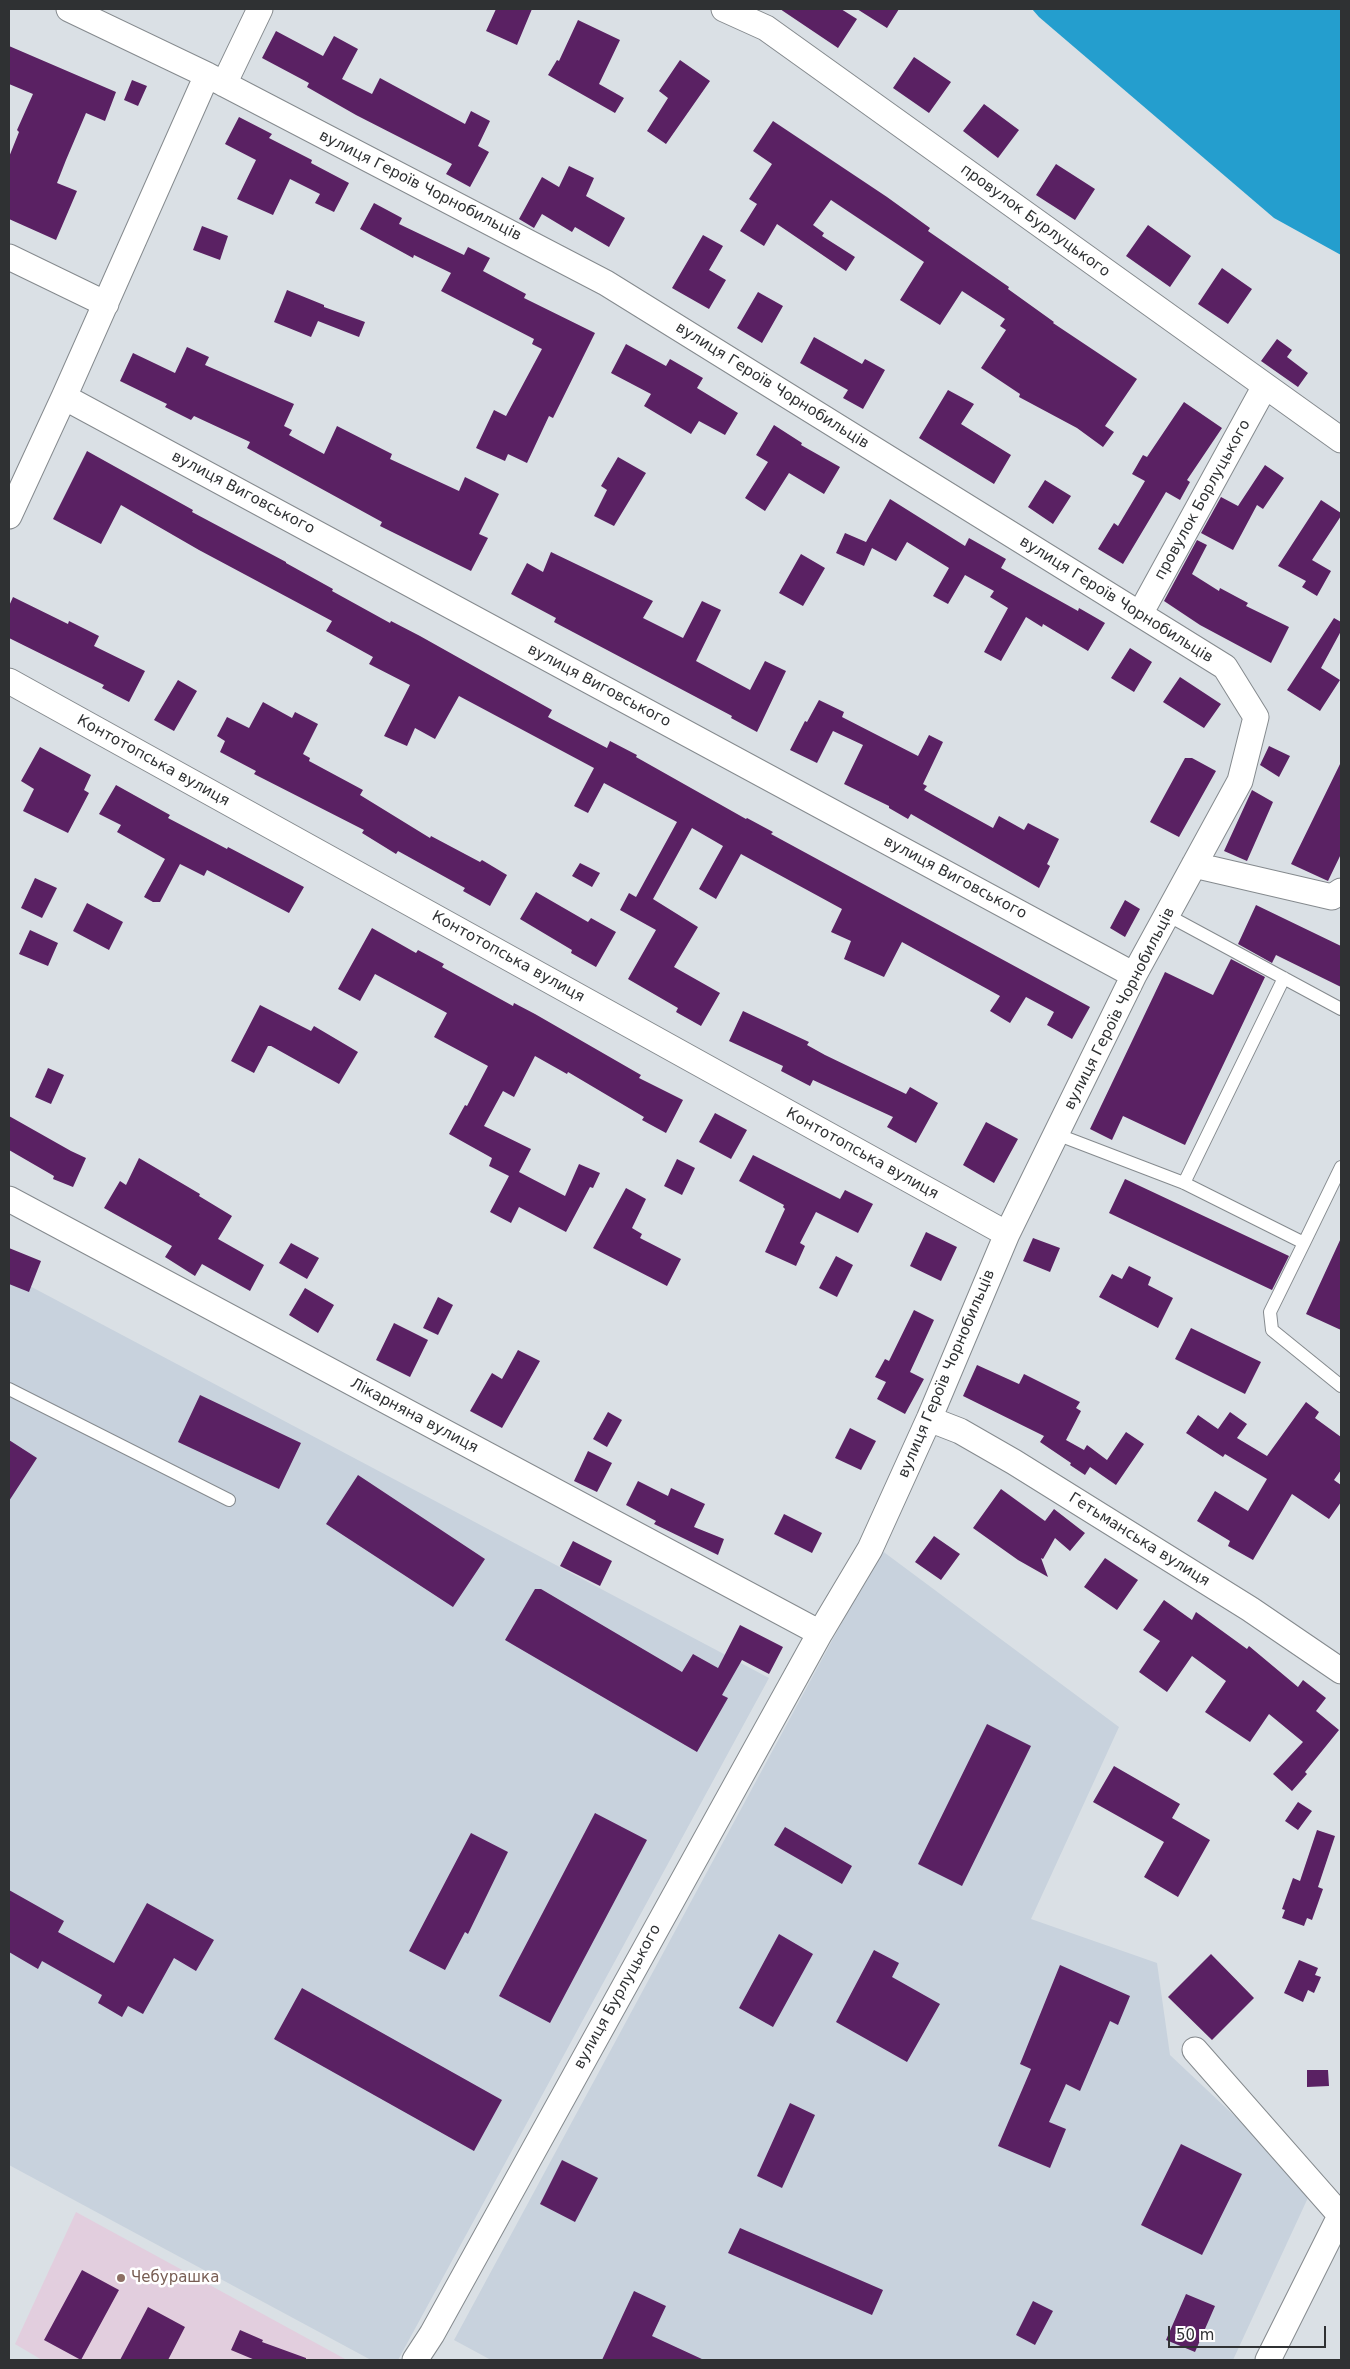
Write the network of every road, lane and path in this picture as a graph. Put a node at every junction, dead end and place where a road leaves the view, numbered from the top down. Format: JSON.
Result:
{"nodes":[{"id":1,"x":69,"y":9,"type":"edge"},
{"id":2,"x":260,"y":9,"type":"edge"},
{"id":3,"x":724,"y":9,"type":"edge"},
{"id":4,"x":215,"y":80,"type":"junction"},
{"id":5,"x":9,"y":258,"type":"edge"},
{"id":6,"x":106,"y":304,"type":"junction"},
{"id":7,"x":1265,"y":386,"type":"junction"},
{"id":8,"x":64,"y":397,"type":"junction"},
{"id":9,"x":1341,"y":440,"type":"edge"},
{"id":10,"x":9,"y":516,"type":"edge"},
{"id":11,"x":1140,"y":614,"type":"junction"},
{"id":12,"x":9,"y":681,"type":"edge"},
{"id":13,"x":1194,"y":865,"type":"junction"},
{"id":14,"x":1341,"y":891,"type":"edge"},
{"id":15,"x":1167,"y":916,"type":"junction"},
{"id":16,"x":1134,"y":975,"type":"junction"},
{"id":17,"x":1284,"y":978,"type":"junction"},
{"id":18,"x":1341,"y":1009,"type":"edge"},
{"id":19,"x":1056,"y":1134,"type":"junction"},
{"id":20,"x":1341,"y":1167,"type":"edge"},
{"id":21,"x":1184,"y":1183,"type":"junction"},
{"id":22,"x":9,"y":1199,"type":"edge"},
{"id":23,"x":1006,"y":1234,"type":"junction"},
{"id":24,"x":1304,"y":1242,"type":"junction"},
{"id":25,"x":1341,"y":1386,"type":"edge"},
{"id":26,"x":9,"y":1389,"type":"edge"},
{"id":27,"x":929,"y":1419,"type":"junction"},
{"id":28,"x":229,"y":1500,"type":"dead end"},
{"id":29,"x":820,"y":1633,"type":"junction"},
{"id":30,"x":1341,"y":1671,"type":"edge"},
{"id":31,"x":1195,"y":2050,"type":"dead end"},
{"id":32,"x":1341,"y":2214,"type":"edge"},
{"id":33,"x":415,"y":2360,"type":"edge"},
{"id":34,"x":1268,"y":2360,"type":"edge"}],
"edges":[{"from":1,"to":4,"type":"street","name":"вулиця Героїв Чорнобильців"},
{"from":2,"to":4,"type":"street"},
{"from":3,"to":7,"type":"street","name":"провулок Бурлуцького"},
{"from":4,"to":6,"type":"street"},
{"from":4,"to":11,"type":"street","name":"вулиця Героїв Чорнобильців"},
{"from":5,"to":6,"type":"street"},
{"from":6,"to":8,"type":"street"},
{"from":7,"to":9,"type":"street","name":"провулок Бурлуцького"},
{"from":7,"to":11,"type":"street","name":"провулок Борлуцького"},
{"from":8,"to":10,"type":"street"},
{"from":8,"to":16,"type":"street","name":"вулиця Виговського"},
{"from":11,"to":13,"type":"street","name":"вулиця Героїв Чорнобильців"},
{"from":12,"to":23,"type":"street","name":"Контотопська вулиця"},
{"from":13,"to":14,"type":"street"},
{"from":13,"to":15,"type":"street","name":"вулиця Героїв Чорнобильців"},
{"from":15,"to":16,"type":"street","name":"вулиця Героїв Чорнобильців"},
{"from":15,"to":17,"type":"lane"},
{"from":16,"to":19,"type":"street","name":"вулиця Героїв Чорнобильців"},
{"from":17,"to":18,"type":"lane"},
{"from":17,"to":21,"type":"lane"},
{"from":19,"to":21,"type":"lane"},
{"from":19,"to":23,"type":"street","name":"вулиця Героїв Чорнобильців"},
{"from":20,"to":24,"type":"lane"},
{"from":21,"to":24,"type":"lane"},
{"from":22,"to":29,"type":"street","name":"Лікарняна вулиця"},
{"from":23,"to":27,"type":"street","name":"вулиця Героїв Чорнобильців"},
{"from":24,"to":25,"type":"lane"},
{"from":26,"to":28,"type":"lane"},
{"from":27,"to":29,"type":"street","name":"вулиця Героїв Чорнобильців"},
{"from":27,"to":30,"type":"street","name":"Гетьманська вулиця"},
{"from":29,"to":33,"type":"street","name":"вулиця Бурлуцького"},
{"from":31,"to":32,"type":"street"},
{"from":32,"to":34,"type":"street"}]}
